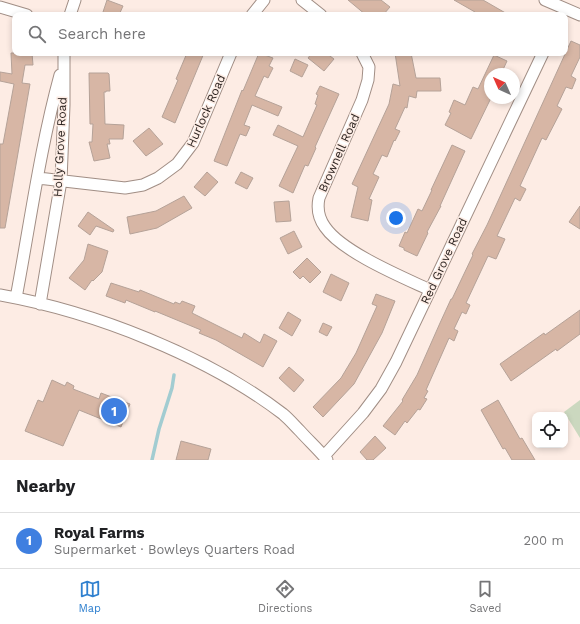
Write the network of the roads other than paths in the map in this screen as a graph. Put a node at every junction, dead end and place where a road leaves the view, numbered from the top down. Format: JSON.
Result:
{"nodes":[{"id":1,"x":75,"y":0,"type":"edge"},
{"id":2,"x":264,"y":0,"type":"edge"},
{"id":3,"x":302,"y":0,"type":"edge"},
{"id":4,"x":545,"y":0,"type":"edge"},
{"id":5,"x":0,"y":7,"type":"edge"},
{"id":6,"x":17,"y":12,"type":"edge"},
{"id":7,"x":71,"y":12,"type":"edge"},
{"id":8,"x":254,"y":12,"type":"edge"},
{"id":9,"x":317,"y":12,"type":"edge"},
{"id":10,"x":562,"y":12,"type":"edge"},
{"id":11,"x":568,"y":13,"type":"edge"},
{"id":12,"x":580,"y":15,"type":"edge"},
{"id":13,"x":230,"y":56,"type":"edge"},
{"id":14,"x":364,"y":56,"type":"edge"},
{"id":15,"x":542,"y":56,"type":"edge"},
{"id":16,"x":64,"y":57,"type":"edge"},
{"id":17,"x":38,"y":178,"type":"junction"},
{"id":18,"x":61,"y":181,"type":"junction"},
{"id":19,"x":430,"y":290,"type":"junction"},
{"id":20,"x":0,"y":295,"type":"edge"},
{"id":21,"x":16,"y":298,"type":"junction"},
{"id":22,"x":40,"y":304,"type":"junction"},
{"id":23,"x":326,"y":458,"type":"edge"}],
"edges":[{"from":1,"to":7,"type":"street"},
{"from":2,"to":8,"type":"street"},
{"from":3,"to":9,"type":"street"},
{"from":4,"to":10,"type":"street"},
{"from":5,"to":6,"type":"street"},
{"from":11,"to":12,"type":"street"},
{"from":13,"to":18,"type":"street","name":"Hurlock Road"},
{"from":14,"to":19,"type":"street","name":"Brownell Road"},
{"from":15,"to":19,"type":"street","name":"Red Grove Road"},
{"from":16,"to":17,"type":"street","name":"Holly Grove Road"},
{"from":16,"to":18,"type":"street","name":"Holly Grove Road"},
{"from":17,"to":18,"type":"street","name":"Hurlock Road"},
{"from":17,"to":21,"type":"street","name":"Holly Grove Road"},
{"from":18,"to":22,"type":"street","name":"Holly Grove Road"},
{"from":19,"to":23,"type":"street","name":"Red Grove Road"},
{"from":20,"to":21,"type":"street"},
{"from":21,"to":22,"type":"street"},
{"from":22,"to":23,"type":"street"}]}
